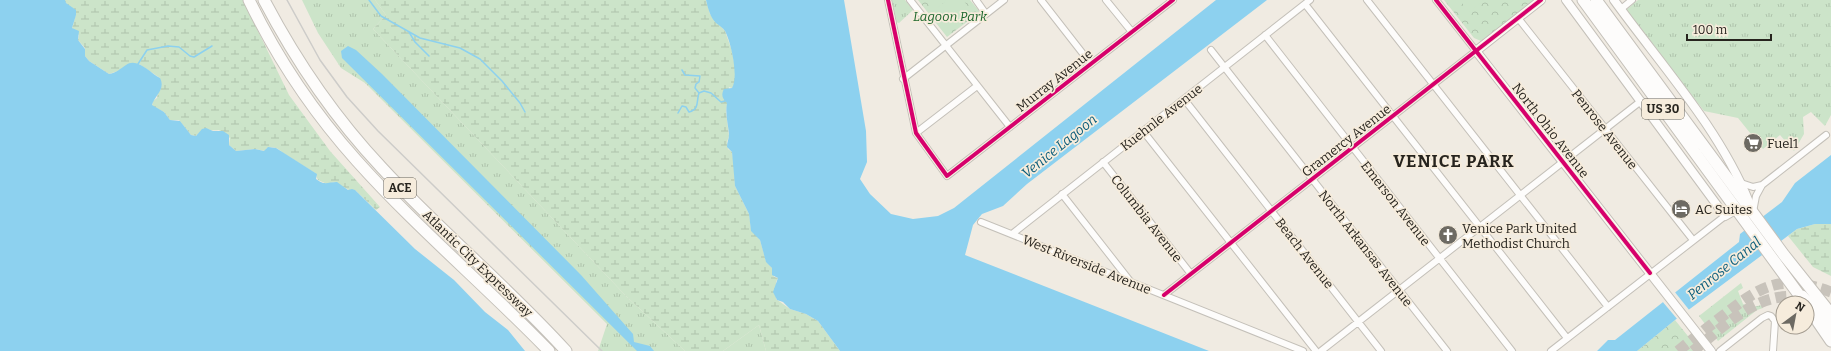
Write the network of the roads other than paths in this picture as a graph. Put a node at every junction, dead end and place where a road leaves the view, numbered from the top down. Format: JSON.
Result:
{"nodes":[{"id":1,"x":249,"y":0,"type":"edge"},
{"id":2,"x":264,"y":0,"type":"edge"},
{"id":3,"x":888,"y":0,"type":"edge"},
{"id":4,"x":910,"y":0,"type":"edge"},
{"id":5,"x":976,"y":0,"type":"edge"},
{"id":6,"x":1004,"y":0,"type":"edge"},
{"id":7,"x":1041,"y":0,"type":"edge"},
{"id":8,"x":1106,"y":0,"type":"edge"},
{"id":9,"x":1172,"y":0,"type":"edge"},
{"id":10,"x":1367,"y":0,"type":"edge"},
{"id":11,"x":1436,"y":0,"type":"edge"},
{"id":12,"x":1541,"y":0,"type":"edge"},
{"id":13,"x":1566,"y":0,"type":"edge"},
{"id":14,"x":1583,"y":0,"type":"edge"},
{"id":15,"x":1596,"y":0,"type":"edge"},
{"id":16,"x":1614,"y":0,"type":"edge"},
{"id":17,"x":1632,"y":0,"type":"edge"},
{"id":18,"x":1307,"y":2,"type":"edge"},
{"id":19,"x":1621,"y":9,"type":"junction"},
{"id":20,"x":986,"y":14,"type":"junction"},
{"id":21,"x":1518,"y":18,"type":"junction"},
{"id":22,"x":1132,"y":32,"type":"junction"},
{"id":23,"x":1265,"y":36,"type":"junction"},
{"id":24,"x":946,"y":46,"type":"junction"},
{"id":25,"x":1211,"y":50,"type":"dead end"},
{"id":26,"x":1476,"y":51,"type":"junction"},
{"id":27,"x":1091,"y":64,"type":"junction"},
{"id":28,"x":1224,"y":67,"type":"junction"},
{"id":29,"x":903,"y":79,"type":"junction"},
{"id":30,"x":1434,"y":85,"type":"junction"},
{"id":31,"x":978,"y":86,"type":"junction"},
{"id":32,"x":1184,"y":99,"type":"junction"},
{"id":33,"x":1641,"y":101,"type":"junction"},
{"id":34,"x":1393,"y":116,"type":"junction"},
{"id":35,"x":1010,"y":127,"type":"junction"},
{"id":36,"x":1605,"y":129,"type":"junction"},
{"id":37,"x":1144,"y":131,"type":"junction"},
{"id":38,"x":916,"y":133,"type":"junction"},
{"id":39,"x":1826,"y":136,"type":"dead end"},
{"id":40,"x":1352,"y":148,"type":"junction"},
{"id":41,"x":1103,"y":162,"type":"junction"},
{"id":42,"x":1563,"y":162,"type":"junction"},
{"id":43,"x":1312,"y":179,"type":"junction"},
{"id":44,"x":1740,"y":184,"type":"junction"},
{"id":45,"x":1762,"y":185,"type":"junction"},
{"id":46,"x":1062,"y":194,"type":"junction"},
{"id":47,"x":1520,"y":196,"type":"junction"},
{"id":48,"x":1272,"y":211,"type":"junction"},
{"id":49,"x":1744,"y":213,"type":"junction"},
{"id":50,"x":1724,"y":216,"type":"junction"},
{"id":51,"x":981,"y":222,"type":"dead end"},
{"id":52,"x":1480,"y":227,"type":"junction"},
{"id":53,"x":1012,"y":234,"type":"junction"},
{"id":54,"x":1693,"y":240,"type":"junction"},
{"id":55,"x":1231,"y":243,"type":"junction"},
{"id":56,"x":1780,"y":258,"type":"junction"},
{"id":57,"x":1439,"y":259,"type":"junction"},
{"id":58,"x":1650,"y":273,"type":"junction"},
{"id":59,"x":1191,"y":274,"type":"junction"},
{"id":60,"x":1131,"y":282,"type":"junction"},
{"id":61,"x":1399,"y":290,"type":"junction"},
{"id":62,"x":1797,"y":291,"type":"junction"},
{"id":63,"x":1164,"y":295,"type":"junction"},
{"id":64,"x":1800,"y":295,"type":"edge"},
{"id":65,"x":1608,"y":307,"type":"junction"},
{"id":66,"x":1831,"y":314,"type":"edge"},
{"id":67,"x":1815,"y":318,"type":"edge"},
{"id":68,"x":1358,"y":322,"type":"junction"},
{"id":69,"x":1831,"y":328,"type":"edge"},
{"id":70,"x":1567,"y":338,"type":"junction"},
{"id":71,"x":1831,"y":341,"type":"edge"},
{"id":72,"x":549,"y":351,"type":"edge"},
{"id":73,"x":566,"y":351,"type":"edge"},
{"id":74,"x":1303,"y":351,"type":"edge"},
{"id":75,"x":1316,"y":351,"type":"edge"},
{"id":76,"x":1321,"y":351,"type":"edge"},
{"id":77,"x":1381,"y":351,"type":"edge"},
{"id":78,"x":1447,"y":351,"type":"edge"},
{"id":79,"x":1512,"y":351,"type":"edge"},
{"id":80,"x":1551,"y":351,"type":"edge"},
{"id":81,"x":1711,"y":351,"type":"edge"},
{"id":82,"x":1720,"y":351,"type":"edge"},
{"id":83,"x":1773,"y":351,"type":"edge"}],
"edges":[{"from":1,"to":72,"type":"highway","name":"Atlantic City Expressway","number":"ACE"},
{"from":2,"to":73,"type":"highway","name":"Atlantic City Expressway","number":"ACE"},
{"from":3,"to":29,"type":"street"},
{"from":4,"to":24,"type":"street"},
{"from":5,"to":20,"type":"street"},
{"from":6,"to":20,"type":"street"},
{"from":7,"to":27,"type":"street"},
{"from":8,"to":22,"type":"street"},
{"from":9,"to":22,"type":"street","name":"Murray Avenue"},
{"from":10,"to":30,"type":"street"},
{"from":11,"to":26,"type":"street","name":"North Ohio Avenue"},
{"from":12,"to":21,"type":"street","name":"Gramercy Avenue"},
{"from":13,"to":33,"type":"street"},
{"from":14,"to":49,"type":"highway","number":"US 30"},
{"from":15,"to":49,"type":"highway","number":"US 30"},
{"from":16,"to":19,"type":"street"},
{"from":17,"to":19,"type":"street"},
{"from":18,"to":23,"type":"street","name":"Kuehnle Avenue"},
{"from":18,"to":34,"type":"street"},
{"from":19,"to":44,"type":"street"},
{"from":20,"to":24,"type":"street"},
{"from":21,"to":26,"type":"street","name":"Gramercy Avenue"},
{"from":21,"to":36,"type":"street","name":"Penrose Avenue"},
{"from":22,"to":27,"type":"street","name":"Murray Avenue"},
{"from":23,"to":28,"type":"street","name":"Kuehnle Avenue"},
{"from":23,"to":40,"type":"street","name":"Emerson Avenue"},
{"from":24,"to":29,"type":"street"},
{"from":24,"to":31,"type":"street"},
{"from":25,"to":28,"type":"street","name":"North Arkansas Avenue"},
{"from":26,"to":30,"type":"street","name":"Gramercy Avenue"},
{"from":26,"to":42,"type":"street","name":"North Ohio Avenue"},
{"from":27,"to":35,"type":"street","name":"Murray Avenue"},
{"from":28,"to":32,"type":"street","name":"Kuehnle Avenue"},
{"from":28,"to":43,"type":"street","name":"North Arkansas Avenue"},
{"from":29,"to":38,"type":"street"},
{"from":30,"to":34,"type":"street","name":"Gramercy Avenue"},
{"from":30,"to":47,"type":"street"},
{"from":31,"to":35,"type":"street"},
{"from":31,"to":38,"type":"street"},
{"from":32,"to":37,"type":"street","name":"Kuehnle Avenue"},
{"from":32,"to":48,"type":"street","name":"Beach Avenue"},
{"from":33,"to":36,"type":"street"},
{"from":33,"to":50,"type":"street"},
{"from":34,"to":40,"type":"street","name":"Gramercy Avenue"},
{"from":34,"to":52,"type":"street"},
{"from":35,"to":38,"type":"street","name":"Murray Avenue"},
{"from":36,"to":42,"type":"street"},
{"from":36,"to":54,"type":"street","name":"Penrose Avenue"},
{"from":37,"to":41,"type":"street","name":"Kuehnle Avenue"},
{"from":37,"to":55,"type":"street"},
{"from":39,"to":45,"type":"street"},
{"from":40,"to":43,"type":"street","name":"Gramercy Avenue"},
{"from":40,"to":57,"type":"street","name":"Emerson Avenue"},
{"from":41,"to":46,"type":"street","name":"Kuehnle Avenue"},
{"from":41,"to":59,"type":"street","name":"Columbia Avenue"},
{"from":42,"to":47,"type":"street"},
{"from":42,"to":58,"type":"street","name":"North Ohio Avenue"},
{"from":43,"to":48,"type":"street","name":"Gramercy Avenue"},
{"from":43,"to":61,"type":"street","name":"North Arkansas Avenue"},
{"from":44,"to":45,"type":"street"},
{"from":44,"to":49,"type":"street"},
{"from":45,"to":49,"type":"street"},
{"from":46,"to":53,"type":"street","name":"Kuehnle Avenue"},
{"from":46,"to":60,"type":"street"},
{"from":47,"to":52,"type":"street"},
{"from":47,"to":65,"type":"street"},
{"from":48,"to":55,"type":"street","name":"Gramercy Avenue"},
{"from":48,"to":68,"type":"street","name":"Beach Avenue"},
{"from":49,"to":50,"type":"street"},
{"from":49,"to":56,"type":"highway","number":"US 30"},
{"from":50,"to":54,"type":"street"},
{"from":51,"to":53,"type":"street","name":"West Riverside Avenue"},
{"from":52,"to":57,"type":"street"},
{"from":52,"to":70,"type":"street"},
{"from":53,"to":60,"type":"street","name":"West Riverside Avenue"},
{"from":54,"to":58,"type":"street"},
{"from":55,"to":59,"type":"street","name":"Gramercy Avenue"},
{"from":55,"to":75,"type":"street"},
{"from":56,"to":62,"type":"highway","number":"US 30"},
{"from":56,"to":66,"type":"highway","number":"US 30"},
{"from":57,"to":61,"type":"street"},
{"from":57,"to":79,"type":"street","name":"Emerson Avenue"},
{"from":58,"to":65,"type":"street"},
{"from":58,"to":81,"type":"street","name":"North Ohio Avenue"},
{"from":59,"to":63,"type":"street","name":"Gramercy Avenue"},
{"from":60,"to":63,"type":"street","name":"West Riverside Avenue"},
{"from":61,"to":68,"type":"street"},
{"from":61,"to":78,"type":"street","name":"North Arkansas Avenue"},
{"from":62,"to":64,"type":"highway","number":"US 30"},
{"from":62,"to":69,"type":"highway"},
{"from":63,"to":74,"type":"street","name":"West Riverside Avenue"},
{"from":65,"to":70,"type":"street"},
{"from":67,"to":71,"type":"highway"},
{"from":68,"to":76,"type":"street"},
{"from":68,"to":77,"type":"street","name":"Beach Avenue"},
{"from":70,"to":80,"type":"street"},
{"from":82,"to":83,"type":"street"}]}
